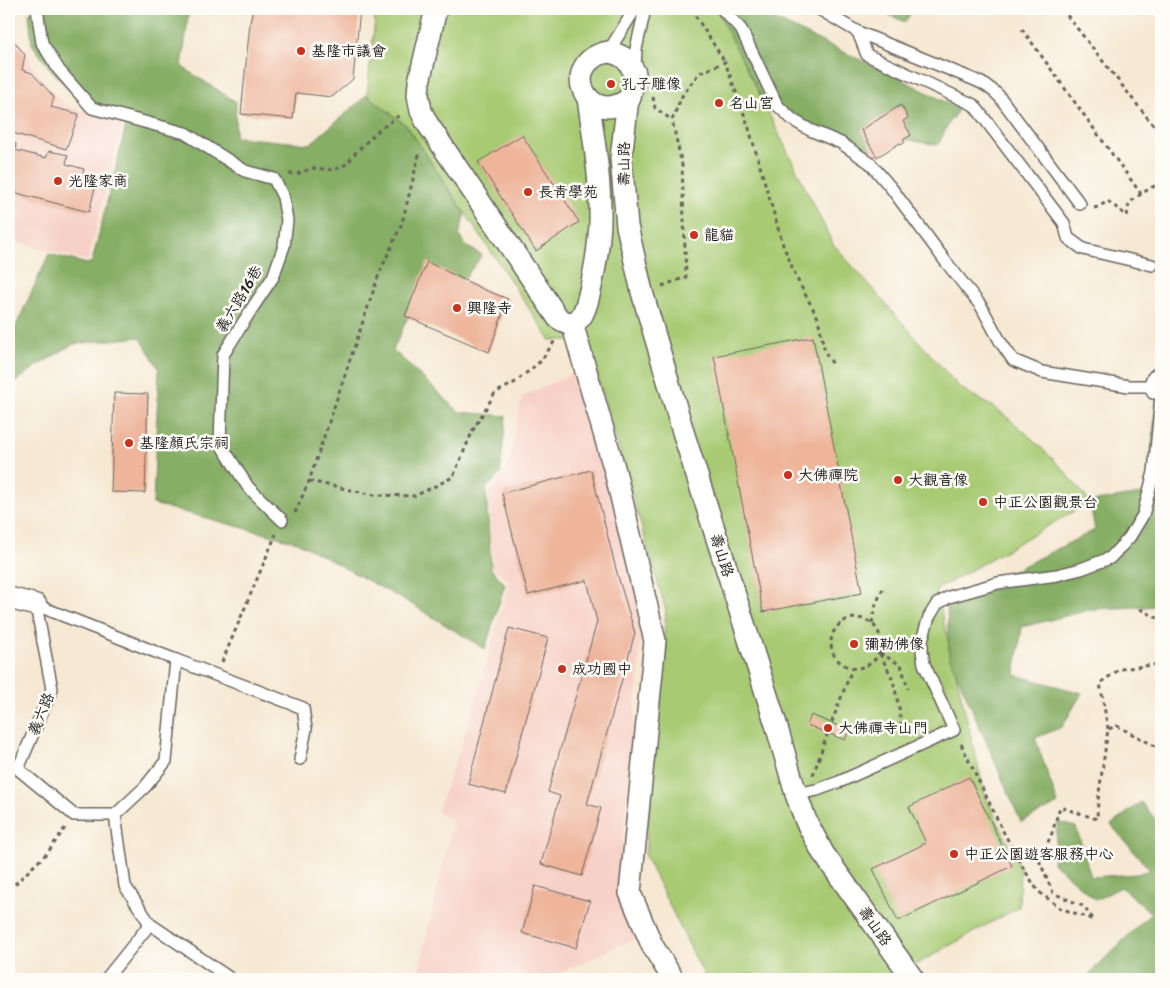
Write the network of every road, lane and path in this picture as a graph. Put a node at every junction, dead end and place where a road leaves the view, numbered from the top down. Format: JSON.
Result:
{"nodes":[{"id":1,"x":37,"y":9,"type":"edge"},
{"id":2,"x":436,"y":9,"type":"edge"},
{"id":3,"x":635,"y":9,"type":"edge"},
{"id":4,"x":645,"y":9,"type":"edge"},
{"id":5,"x":691,"y":9,"type":"edge"},
{"id":6,"x":722,"y":9,"type":"edge"},
{"id":7,"x":819,"y":9,"type":"edge"},
{"id":8,"x":1062,"y":9,"type":"edge"},
{"id":9,"x":1022,"y":30,"type":"dead end"},
{"id":10,"x":858,"y":32,"type":"junction"},
{"id":11,"x":608,"y":52,"type":"junction"},
{"id":12,"x":725,"y":62,"type":"junction"},
{"id":13,"x":635,"y":73,"type":"junction"},
{"id":14,"x":651,"y":90,"type":"dead end"},
{"id":15,"x":588,"y":98,"type":"junction"},
{"id":16,"x":628,"y":99,"type":"junction"},
{"id":17,"x":424,"y":117,"type":"junction"},
{"id":18,"x":672,"y":120,"type":"junction"},
{"id":19,"x":1161,"y":135,"type":"edge"},
{"id":20,"x":274,"y":178,"type":"junction"},
{"id":21,"x":1161,"y":185,"type":"edge"},
{"id":22,"x":1141,"y":194,"type":"junction"},
{"id":23,"x":1080,"y":204,"type":"joint"},
{"id":24,"x":1152,"y":265,"type":"dead end"},
{"id":25,"x":654,"y":289,"type":"dead end"},
{"id":26,"x":570,"y":322,"type":"junction"},
{"id":27,"x":834,"y":366,"type":"dead end"},
{"id":28,"x":1161,"y":372,"type":"edge"},
{"id":29,"x":1150,"y":386,"type":"junction"},
{"id":30,"x":1161,"y":397,"type":"edge"},
{"id":31,"x":308,"y":482,"type":"junction"},
{"id":32,"x":282,"y":520,"type":"junction"},
{"id":33,"x":884,"y":586,"type":"dead end"},
{"id":34,"x":9,"y":598,"type":"edge"},
{"id":35,"x":36,"y":605,"type":"junction"},
{"id":36,"x":1140,"y":609,"type":"dead end"},
{"id":37,"x":1161,"y":620,"type":"edge"},
{"id":38,"x":872,"y":623,"type":"junction"},
{"id":39,"x":880,"y":653,"type":"junction"},
{"id":40,"x":176,"y":660,"type":"junction"},
{"id":41,"x":1161,"y":664,"type":"edge"},
{"id":42,"x":852,"y":669,"type":"junction"},
{"id":43,"x":216,"y":675,"type":"junction"},
{"id":44,"x":908,"y":689,"type":"dead end"},
{"id":45,"x":1108,"y":729,"type":"junction"},
{"id":46,"x":954,"y":730,"type":"junction"},
{"id":47,"x":1161,"y":749,"type":"edge"},
{"id":48,"x":904,"y":753,"type":"junction"},
{"id":49,"x":300,"y":759,"type":"dead end"},
{"id":50,"x":817,"y":790,"type":"junction"},
{"id":51,"x":796,"y":794,"type":"junction"},
{"id":52,"x":74,"y":815,"type":"junction"},
{"id":53,"x":115,"y":815,"type":"junction"},
{"id":54,"x":9,"y":890,"type":"edge"},
{"id":55,"x":150,"y":924,"type":"junction"},
{"id":56,"x":106,"y":979,"type":"edge"},
{"id":57,"x":231,"y":979,"type":"edge"},
{"id":58,"x":673,"y":979,"type":"edge"},
{"id":59,"x":913,"y":979,"type":"edge"}],
"edges":[{"from":1,"to":20,"type":"lane"},
{"from":2,"to":17,"type":"street"},
{"from":3,"to":11,"type":"lane"},
{"from":4,"to":13,"type":"lane"},
{"from":5,"to":12,"type":"path"},
{"from":6,"to":29,"type":"lane"},
{"from":7,"to":10,"type":"lane"},
{"from":8,"to":19,"type":"path"},
{"from":9,"to":22,"type":"path"},
{"from":10,"to":23,"type":"lane"},
{"from":10,"to":24,"type":"lane"},
{"from":11,"to":13,"type":"street"},
{"from":11,"to":15,"type":"street"},
{"from":12,"to":18,"type":"path"},
{"from":12,"to":27,"type":"path"},
{"from":13,"to":16,"type":"street"},
{"from":14,"to":18,"type":"path"},
{"from":15,"to":16,"type":"street"},
{"from":15,"to":26,"type":"street","name":"壽山路"},
{"from":16,"to":51,"type":"street","name":"壽山路"},
{"from":17,"to":20,"type":"path"},
{"from":17,"to":26,"type":"street"},
{"from":17,"to":31,"type":"path"},
{"from":18,"to":25,"type":"path"},
{"from":20,"to":32,"type":"lane","name":"義六路16巷"},
{"from":21,"to":22,"type":"path"},
{"from":22,"to":23,"type":"path"},
{"from":26,"to":31,"type":"path"},
{"from":26,"to":58,"type":"street"},
{"from":28,"to":29,"type":"lane"},
{"from":29,"to":30,"type":"lane"},
{"from":30,"to":46,"type":"lane"},
{"from":31,"to":32,"type":"path"},
{"from":32,"to":43,"type":"path"},
{"from":33,"to":38,"type":"path"},
{"from":34,"to":35,"type":"street"},
{"from":35,"to":40,"type":"lane"},
{"from":35,"to":52,"type":"lane","name":"義六路"},
{"from":36,"to":37,"type":"path"},
{"from":38,"to":39,"type":"path"},
{"from":38,"to":42,"type":"path"},
{"from":39,"to":42,"type":"path"},
{"from":39,"to":44,"type":"path"},
{"from":39,"to":48,"type":"path"},
{"from":40,"to":43,"type":"lane"},
{"from":40,"to":53,"type":"lane"},
{"from":41,"to":45,"type":"path"},
{"from":42,"to":50,"type":"path"},
{"from":43,"to":49,"type":"lane"},
{"from":45,"to":46,"type":"path"},
{"from":45,"to":47,"type":"path"},
{"from":46,"to":48,"type":"lane"},
{"from":48,"to":50,"type":"lane"},
{"from":50,"to":51,"type":"lane"},
{"from":51,"to":59,"type":"street","name":"壽山路"},
{"from":52,"to":53,"type":"lane"},
{"from":52,"to":54,"type":"path"},
{"from":53,"to":55,"type":"lane"},
{"from":55,"to":56,"type":"lane"},
{"from":55,"to":57,"type":"lane"}]}
